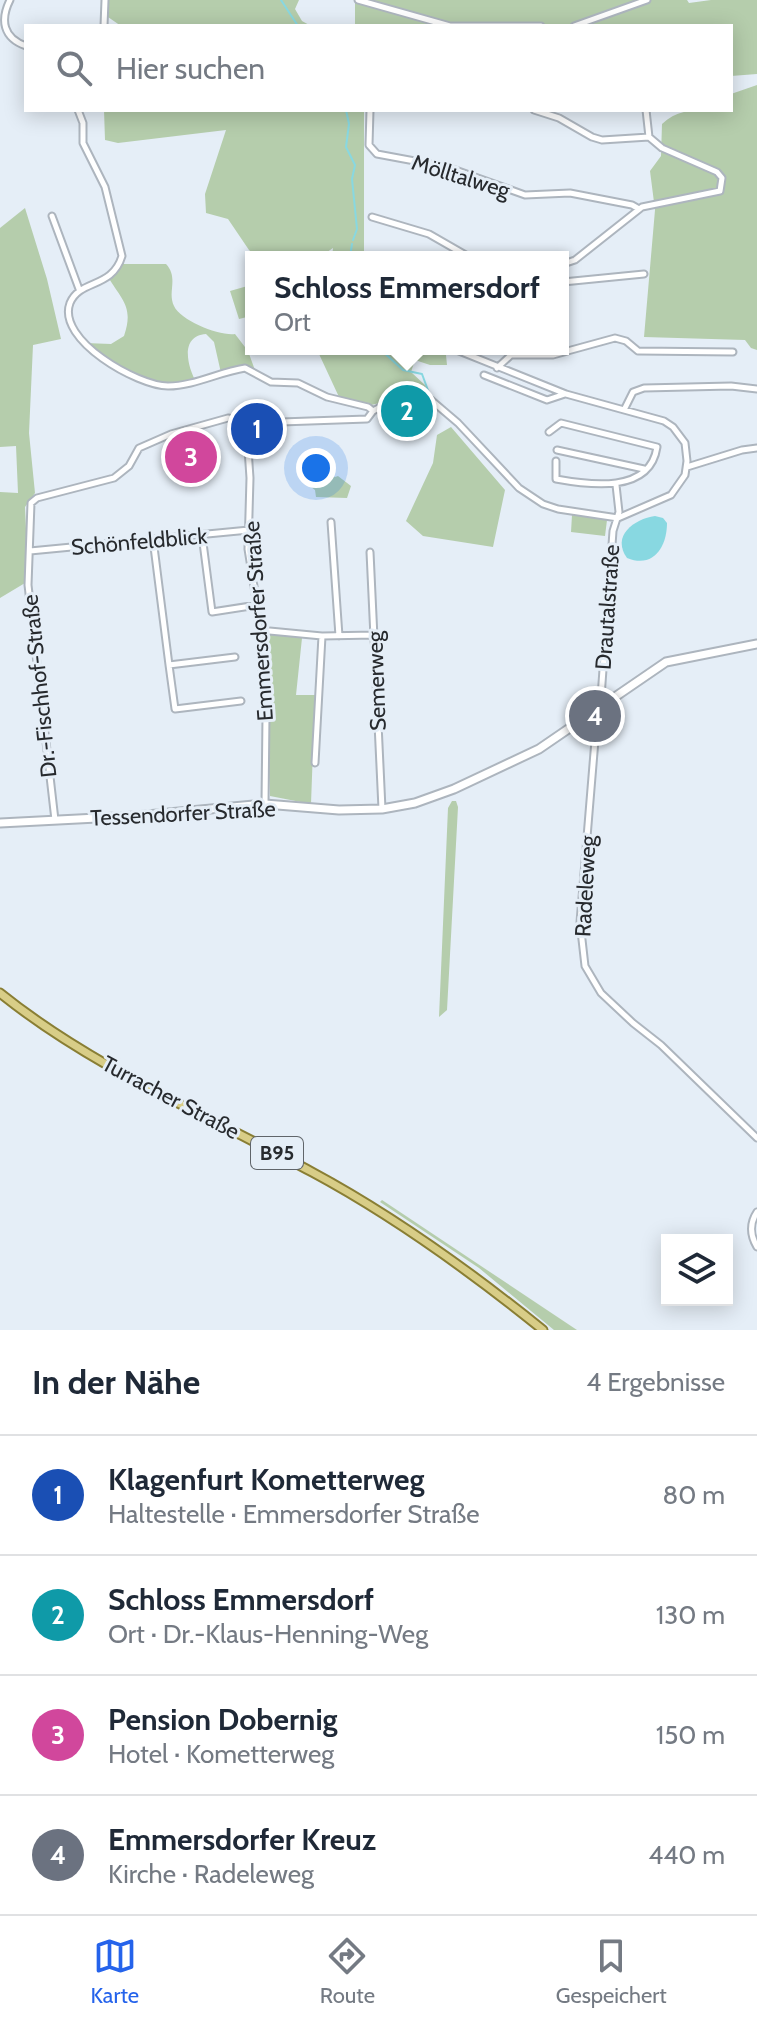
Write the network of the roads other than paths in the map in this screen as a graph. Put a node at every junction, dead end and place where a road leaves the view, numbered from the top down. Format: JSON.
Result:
{"nodes":[{"id":1,"x":10,"y":0,"type":"edge"},
{"id":2,"x":105,"y":0,"type":"edge"},
{"id":3,"x":358,"y":0,"type":"edge"},
{"id":4,"x":647,"y":0,"type":"edge"},
{"id":5,"x":104,"y":24,"type":"edge"},
{"id":6,"x":443,"y":24,"type":"edge"},
{"id":7,"x":580,"y":24,"type":"edge"},
{"id":8,"x":24,"y":45,"type":"edge"},
{"id":9,"x":79,"y":112,"type":"edge"},
{"id":10,"x":370,"y":112,"type":"edge"},
{"id":11,"x":540,"y":112,"type":"edge"},
{"id":12,"x":646,"y":112,"type":"edge"},
{"id":13,"x":649,"y":137,"type":"junction"},
{"id":14,"x":639,"y":209,"type":"junction"},
{"id":15,"x":52,"y":216,"type":"dead end"},
{"id":16,"x":372,"y":217,"type":"dead end"},
{"id":17,"x":459,"y":251,"type":"edge"},
{"id":18,"x":569,"y":262,"type":"edge"},
{"id":19,"x":644,"y":274,"type":"dead end"},
{"id":20,"x":569,"y":281,"type":"edge"},
{"id":21,"x":79,"y":289,"type":"junction"},
{"id":22,"x":569,"y":351,"type":"edge"},
{"id":23,"x":733,"y":352,"type":"dead end"},
{"id":24,"x":468,"y":355,"type":"edge"},
{"id":25,"x":511,"y":355,"type":"edge"},
{"id":26,"x":511,"y":355,"type":"edge"},
{"id":27,"x":553,"y":355,"type":"edge"},
{"id":28,"x":497,"y":368,"type":"junction"},
{"id":29,"x":484,"y":375,"type":"dead end"},
{"id":30,"x":757,"y":389,"type":"edge"},
{"id":31,"x":566,"y":394,"type":"junction"},
{"id":32,"x":624,"y":410,"type":"junction"},
{"id":33,"x":373,"y":411,"type":"junction"},
{"id":34,"x":249,"y":423,"type":"junction"},
{"id":35,"x":267,"y":425,"type":"junction"},
{"id":36,"x":549,"y":432,"type":"dead end"},
{"id":37,"x":252,"y":438,"type":"junction"},
{"id":38,"x":757,"y":448,"type":"edge"},
{"id":39,"x":557,"y":450,"type":"dead end"},
{"id":40,"x":556,"y":461,"type":"dead end"},
{"id":41,"x":687,"y":467,"type":"junction"},
{"id":42,"x":645,"y":469,"type":"junction"},
{"id":43,"x":616,"y":485,"type":"junction"},
{"id":44,"x":618,"y":518,"type":"junction"},
{"id":45,"x":331,"y":522,"type":"dead end"},
{"id":46,"x":249,"y":530,"type":"junction"},
{"id":47,"x":202,"y":535,"type":"junction"},
{"id":48,"x":153,"y":539,"type":"junction"},
{"id":49,"x":30,"y":551,"type":"junction"},
{"id":50,"x":370,"y":552,"type":"dead end"},
{"id":51,"x":257,"y":605,"type":"junction"},
{"id":52,"x":259,"y":630,"type":"junction"},
{"id":53,"x":374,"y":635,"type":"junction"},
{"id":54,"x":322,"y":636,"type":"junction"},
{"id":55,"x":339,"y":636,"type":"junction"},
{"id":56,"x":757,"y":644,"type":"edge"},
{"id":57,"x":235,"y":657,"type":"dead end"},
{"id":58,"x":169,"y":665,"type":"junction"},
{"id":59,"x":241,"y":701,"type":"dead end"},
{"id":60,"x":600,"y":705,"type":"junction"},
{"id":61,"x":315,"y":763,"type":"dead end"},
{"id":62,"x":265,"y":804,"type":"junction"},
{"id":63,"x":382,"y":809,"type":"junction"},
{"id":64,"x":55,"y":820,"type":"junction"},
{"id":65,"x":0,"y":823,"type":"edge"},
{"id":66,"x":0,"y":993,"type":"edge"},
{"id":67,"x":757,"y":1138,"type":"edge"},
{"id":68,"x":757,"y":1212,"type":"edge"},
{"id":69,"x":757,"y":1247,"type":"edge"},
{"id":70,"x":543,"y":1330,"type":"edge"}],
"edges":[{"from":1,"to":8,"type":"street"},
{"from":2,"to":5,"type":"street"},
{"from":3,"to":6,"type":"street"},
{"from":4,"to":7,"type":"street"},
{"from":9,"to":21,"type":"street"},
{"from":10,"to":14,"type":"street","name":"Mölltalweg"},
{"from":11,"to":13,"type":"street"},
{"from":12,"to":13,"type":"street"},
{"from":13,"to":14,"type":"street"},
{"from":14,"to":18,"type":"street"},
{"from":15,"to":21,"type":"street"},
{"from":16,"to":17,"type":"street"},
{"from":19,"to":20,"type":"street"},
{"from":21,"to":33,"type":"street"},
{"from":22,"to":23,"type":"street"},
{"from":24,"to":28,"type":"street"},
{"from":25,"to":28,"type":"street"},
{"from":26,"to":27,"type":"street"},
{"from":28,"to":31,"type":"street"},
{"from":29,"to":31,"type":"street"},
{"from":30,"to":32,"type":"street"},
{"from":31,"to":32,"type":"street"},
{"from":32,"to":41,"type":"street"},
{"from":33,"to":35,"type":"street"},
{"from":33,"to":44,"type":"street"},
{"from":34,"to":35,"type":"street","name":"Dr.-Fischhof-Straße"},
{"from":34,"to":37,"type":"street","name":"Emmersdorfer Straße"},
{"from":34,"to":49,"type":"street","name":"Dr.-Fischhof-Straße"},
{"from":35,"to":37,"type":"street"},
{"from":36,"to":42,"type":"street"},
{"from":37,"to":46,"type":"street","name":"Emmersdorfer Straße"},
{"from":38,"to":41,"type":"street"},
{"from":39,"to":42,"type":"street"},
{"from":40,"to":43,"type":"street"},
{"from":41,"to":44,"type":"street","name":"Drautalstraße"},
{"from":42,"to":43,"type":"street"},
{"from":43,"to":44,"type":"street"},
{"from":44,"to":60,"type":"street","name":"Drautalstraße"},
{"from":45,"to":55,"type":"street"},
{"from":46,"to":47,"type":"street","name":"Schönfeldblick"},
{"from":46,"to":51,"type":"street","name":"Emmersdorfer Straße"},
{"from":47,"to":48,"type":"street","name":"Schönfeldblick"},
{"from":47,"to":51,"type":"street"},
{"from":48,"to":49,"type":"street","name":"Schönfeldblick"},
{"from":48,"to":58,"type":"street"},
{"from":49,"to":64,"type":"street","name":"Dr.-Fischhof-Straße"},
{"from":50,"to":53,"type":"street","name":"Semerweg"},
{"from":51,"to":52,"type":"street","name":"Emmersdorfer Straße"},
{"from":52,"to":54,"type":"street"},
{"from":52,"to":62,"type":"street","name":"Emmersdorfer Straße"},
{"from":53,"to":55,"type":"street"},
{"from":53,"to":63,"type":"street","name":"Semerweg"},
{"from":54,"to":55,"type":"street"},
{"from":54,"to":61,"type":"street"},
{"from":56,"to":60,"type":"street","name":"Tessendorfer Straße"},
{"from":57,"to":58,"type":"street"},
{"from":58,"to":59,"type":"street"},
{"from":60,"to":63,"type":"street","name":"Tessendorfer Straße"},
{"from":60,"to":67,"type":"street","name":"Radeleweg"},
{"from":62,"to":63,"type":"street","name":"Tessendorfer Straße"},
{"from":62,"to":64,"type":"street","name":"Tessendorfer Straße"},
{"from":64,"to":65,"type":"street","name":"Tessendorfer Straße"},
{"from":66,"to":70,"type":"main road","name":"Turracher Straße","number":"B95"},
{"from":68,"to":69,"type":"street"}]}
